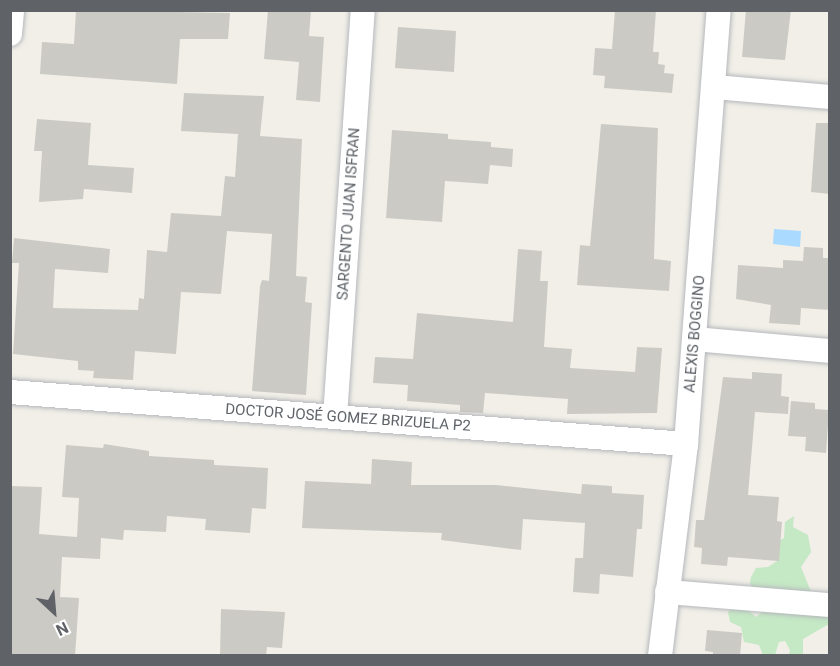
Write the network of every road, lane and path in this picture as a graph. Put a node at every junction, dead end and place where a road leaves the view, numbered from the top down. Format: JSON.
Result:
{"nodes":[{"id":1,"x":12,"y":10,"type":"edge"},
{"id":2,"x":363,"y":10,"type":"edge"},
{"id":3,"x":719,"y":10,"type":"edge"},
{"id":4,"x":10,"y":34,"type":"edge"},
{"id":5,"x":715,"y":87,"type":"junction"},
{"id":6,"x":830,"y":97,"type":"edge"},
{"id":7,"x":695,"y":339,"type":"junction"},
{"id":8,"x":830,"y":351,"type":"edge"},
{"id":9,"x":10,"y":392,"type":"edge"},
{"id":10,"x":335,"y":417,"type":"junction"},
{"id":11,"x":686,"y":444,"type":"junction"},
{"id":12,"x":667,"y":592,"type":"junction"},
{"id":13,"x":830,"y":605,"type":"edge"},
{"id":14,"x":660,"y":656,"type":"edge"}],
"edges":[{"from":1,"to":4,"type":"street"},
{"from":2,"to":10,"type":"street","name":"SARGENTO JUAN ISFRAN"},
{"from":3,"to":5,"type":"street","name":"ALEXIS BOGGINO"},
{"from":5,"to":6,"type":"street"},
{"from":5,"to":7,"type":"street","name":"ALEXIS BOGGINO"},
{"from":7,"to":8,"type":"street"},
{"from":7,"to":11,"type":"street","name":"ALEXIS BOGGINO"},
{"from":9,"to":10,"type":"street","name":"DOCTOR JOSÉ GOMEZ BRIZUELA P2"},
{"from":10,"to":11,"type":"street","name":"DOCTOR JOSÉ GOMEZ BRIZUELA P2"},
{"from":11,"to":12,"type":"street","name":"ALEXIS BOGGINO"},
{"from":12,"to":13,"type":"street"},
{"from":12,"to":14,"type":"street","name":"ALEXIS BOGGINO"}]}
